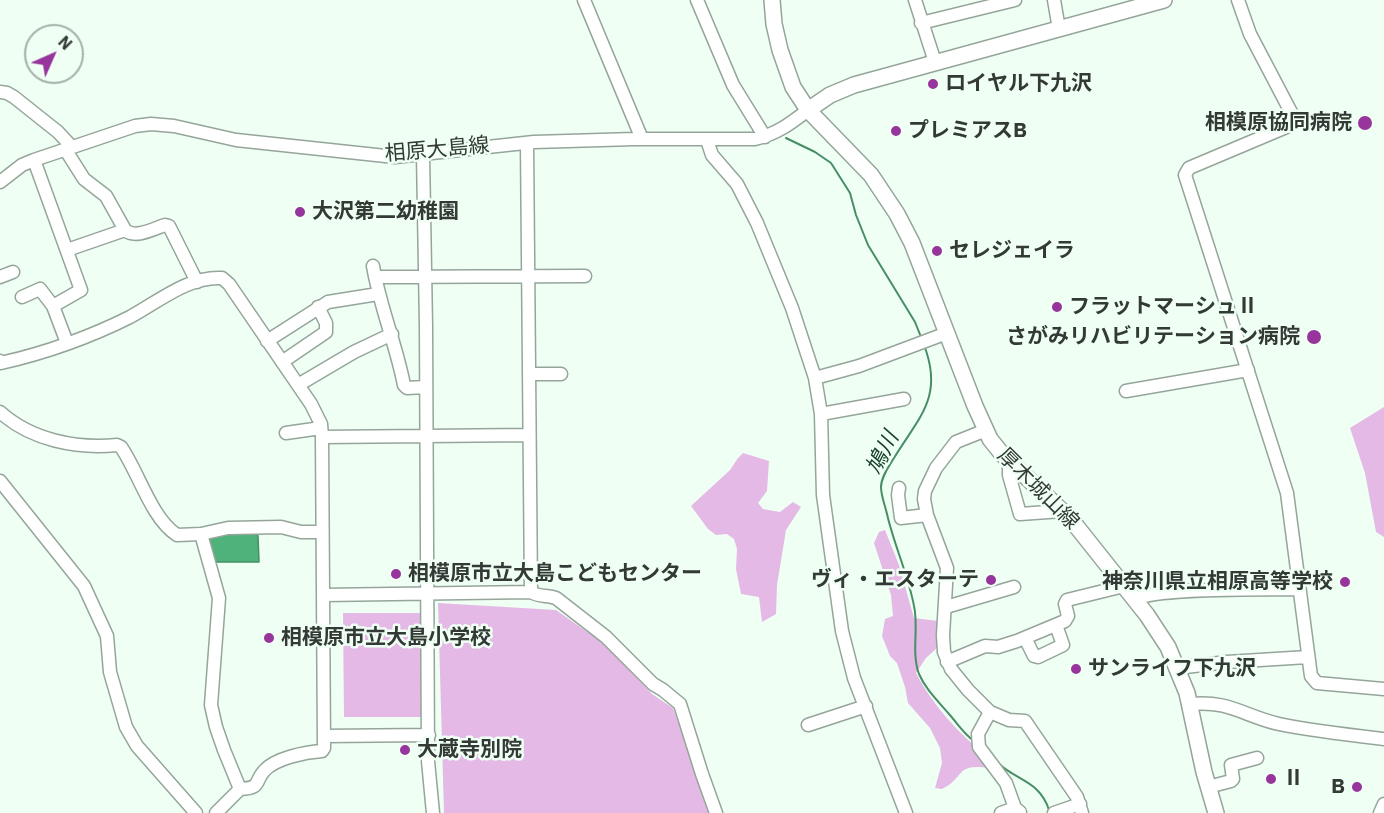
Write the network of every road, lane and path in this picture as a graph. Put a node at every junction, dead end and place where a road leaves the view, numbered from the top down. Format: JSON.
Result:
{"nodes":[{"id":1,"x":584,"y":0,"type":"edge"},
{"id":2,"x":697,"y":0,"type":"edge"},
{"id":3,"x":915,"y":0,"type":"edge"},
{"id":4,"x":1015,"y":0,"type":"edge"},
{"id":5,"x":1054,"y":0,"type":"edge"},
{"id":6,"x":1164,"y":0,"type":"edge"},
{"id":7,"x":1238,"y":0,"type":"edge"},
{"id":8,"x":773,"y":4,"type":"edge"},
{"id":9,"x":921,"y":23,"type":"junction"},
{"id":10,"x":1059,"y":29,"type":"junction"},
{"id":11,"x":935,"y":62,"type":"junction"},
{"id":12,"x":0,"y":92,"type":"edge"},
{"id":13,"x":808,"y":110,"type":"junction"},
{"id":14,"x":765,"y":137,"type":"junction"},
{"id":15,"x":642,"y":140,"type":"junction"},
{"id":16,"x":707,"y":140,"type":"junction"},
{"id":17,"x":527,"y":143,"type":"junction"},
{"id":18,"x":68,"y":148,"type":"junction"},
{"id":19,"x":423,"y":154,"type":"junction"},
{"id":20,"x":34,"y":160,"type":"junction"},
{"id":21,"x":0,"y":182,"type":"edge"},
{"id":22,"x":125,"y":230,"type":"junction"},
{"id":23,"x":67,"y":250,"type":"junction"},
{"id":24,"x":13,"y":272,"type":"dead end"},
{"id":25,"x":585,"y":276,"type":"dead end"},
{"id":26,"x":0,"y":277,"type":"edge"},
{"id":27,"x":528,"y":277,"type":"junction"},
{"id":28,"x":424,"y":278,"type":"junction"},
{"id":29,"x":197,"y":282,"type":"junction"},
{"id":30,"x":378,"y":294,"type":"junction"},
{"id":31,"x":22,"y":297,"type":"dead end"},
{"id":32,"x":53,"y":306,"type":"junction"},
{"id":33,"x":318,"y":307,"type":"junction"},
{"id":34,"x":947,"y":333,"type":"junction"},
{"id":35,"x":392,"y":334,"type":"junction"},
{"id":36,"x":267,"y":341,"type":"junction"},
{"id":37,"x":67,"y":343,"type":"junction"},
{"id":38,"x":0,"y":361,"type":"edge"},
{"id":39,"x":282,"y":362,"type":"junction"},
{"id":40,"x":1248,"y":370,"type":"junction"},
{"id":41,"x":529,"y":374,"type":"junction"},
{"id":42,"x":561,"y":374,"type":"dead end"},
{"id":43,"x":815,"y":378,"type":"junction"},
{"id":44,"x":298,"y":385,"type":"junction"},
{"id":45,"x":425,"y":387,"type":"junction"},
{"id":46,"x":1126,"y":391,"type":"dead end"},
{"id":47,"x":904,"y":399,"type":"dead end"},
{"id":48,"x":0,"y":412,"type":"edge"},
{"id":49,"x":821,"y":414,"type":"junction"},
{"id":50,"x":986,"y":430,"type":"junction"},
{"id":51,"x":286,"y":433,"type":"dead end"},
{"id":52,"x":322,"y":433,"type":"junction"},
{"id":53,"x":529,"y":435,"type":"junction"},
{"id":54,"x":425,"y":437,"type":"junction"},
{"id":55,"x":1009,"y":461,"type":"junction"},
{"id":56,"x":0,"y":481,"type":"edge"},
{"id":57,"x":898,"y":488,"type":"dead end"},
{"id":58,"x":1062,"y":511,"type":"junction"},
{"id":59,"x":927,"y":515,"type":"junction"},
{"id":60,"x":322,"y":532,"type":"junction"},
{"id":61,"x":201,"y":534,"type":"junction"},
{"id":62,"x":1124,"y":586,"type":"junction"},
{"id":63,"x":1014,"y":587,"type":"dead end"},
{"id":64,"x":1299,"y":590,"type":"junction"},
{"id":65,"x":531,"y":592,"type":"junction"},
{"id":66,"x":427,"y":594,"type":"junction"},
{"id":67,"x":322,"y":595,"type":"junction"},
{"id":68,"x":1135,"y":600,"type":"junction"},
{"id":69,"x":946,"y":607,"type":"junction"},
{"id":70,"x":1056,"y":625,"type":"junction"},
{"id":71,"x":1025,"y":638,"type":"junction"},
{"id":72,"x":1308,"y":657,"type":"junction"},
{"id":73,"x":947,"y":662,"type":"junction"},
{"id":74,"x":1177,"y":668,"type":"junction"},
{"id":75,"x":1384,"y":689,"type":"edge"},
{"id":76,"x":1190,"y":704,"type":"junction"},
{"id":77,"x":866,"y":706,"type":"junction"},
{"id":78,"x":990,"y":712,"type":"junction"},
{"id":79,"x":808,"y":725,"type":"dead end"},
{"id":80,"x":429,"y":735,"type":"junction"},
{"id":81,"x":324,"y":736,"type":"junction"},
{"id":82,"x":1384,"y":739,"type":"edge"},
{"id":83,"x":1257,"y":758,"type":"dead end"},
{"id":84,"x":1208,"y":787,"type":"junction"},
{"id":85,"x":240,"y":789,"type":"junction"},
{"id":86,"x":1384,"y":804,"type":"edge"},
{"id":87,"x":1081,"y":809,"type":"edge"},
{"id":88,"x":1018,"y":811,"type":"edge"},
{"id":89,"x":196,"y":813,"type":"edge"},
{"id":90,"x":216,"y":813,"type":"edge"},
{"id":91,"x":433,"y":813,"type":"edge"},
{"id":92,"x":716,"y":813,"type":"edge"},
{"id":93,"x":906,"y":813,"type":"edge"},
{"id":94,"x":1001,"y":813,"type":"edge"},
{"id":95,"x":1054,"y":813,"type":"edge"},
{"id":96,"x":1216,"y":813,"type":"edge"},
{"id":97,"x":1380,"y":813,"type":"edge"}],
"edges":[{"from":1,"to":15,"type":"street"},
{"from":2,"to":14,"type":"street"},
{"from":3,"to":9,"type":"street"},
{"from":4,"to":9,"type":"street"},
{"from":5,"to":10,"type":"street"},
{"from":6,"to":10,"type":"main road"},
{"from":7,"to":40,"type":"street"},
{"from":8,"to":13,"type":"main road","name":"厚木城山線"},
{"from":9,"to":11,"type":"street"},
{"from":10,"to":11,"type":"main road"},
{"from":11,"to":13,"type":"main road"},
{"from":12,"to":18,"type":"street"},
{"from":13,"to":14,"type":"street","name":"相原大島線"},
{"from":13,"to":34,"type":"main road","name":"厚木城山線"},
{"from":14,"to":16,"type":"street","name":"相原大島線"},
{"from":15,"to":16,"type":"street","name":"相原大島線"},
{"from":15,"to":17,"type":"street","name":"相原大島線"},
{"from":16,"to":43,"type":"street"},
{"from":17,"to":19,"type":"street","name":"相原大島線"},
{"from":17,"to":27,"type":"street"},
{"from":18,"to":19,"type":"street","name":"相原大島線"},
{"from":18,"to":20,"type":"street","name":"相原大島線"},
{"from":18,"to":22,"type":"street"},
{"from":19,"to":28,"type":"street"},
{"from":20,"to":21,"type":"street","name":"相原大島線"},
{"from":20,"to":23,"type":"street"},
{"from":22,"to":23,"type":"street"},
{"from":22,"to":29,"type":"street"},
{"from":23,"to":32,"type":"street"},
{"from":24,"to":26,"type":"street"},
{"from":25,"to":27,"type":"street"},
{"from":27,"to":28,"type":"street"},
{"from":27,"to":41,"type":"street"},
{"from":28,"to":30,"type":"street"},
{"from":28,"to":45,"type":"street"},
{"from":29,"to":36,"type":"street"},
{"from":29,"to":37,"type":"street"},
{"from":30,"to":33,"type":"street"},
{"from":30,"to":35,"type":"street"},
{"from":31,"to":32,"type":"street"},
{"from":32,"to":37,"type":"street"},
{"from":33,"to":36,"type":"street"},
{"from":33,"to":39,"type":"street"},
{"from":34,"to":43,"type":"street"},
{"from":34,"to":50,"type":"main road","name":"厚木城山線"},
{"from":35,"to":44,"type":"street"},
{"from":35,"to":45,"type":"street"},
{"from":36,"to":39,"type":"street"},
{"from":37,"to":38,"type":"street"},
{"from":39,"to":44,"type":"street"},
{"from":40,"to":46,"type":"street"},
{"from":40,"to":64,"type":"street"},
{"from":41,"to":42,"type":"street"},
{"from":41,"to":53,"type":"street"},
{"from":43,"to":49,"type":"street"},
{"from":44,"to":52,"type":"street"},
{"from":45,"to":54,"type":"street"},
{"from":47,"to":49,"type":"street"},
{"from":48,"to":61,"type":"street"},
{"from":49,"to":77,"type":"street"},
{"from":50,"to":55,"type":"main road","name":"厚木城山線"},
{"from":50,"to":59,"type":"street"},
{"from":51,"to":52,"type":"street"},
{"from":52,"to":54,"type":"street"},
{"from":52,"to":60,"type":"street"},
{"from":53,"to":54,"type":"street"},
{"from":53,"to":65,"type":"street"},
{"from":54,"to":66,"type":"street"},
{"from":55,"to":58,"type":"main road","name":"厚木城山線"},
{"from":55,"to":58,"type":"street"},
{"from":56,"to":89,"type":"street"},
{"from":57,"to":59,"type":"street"},
{"from":58,"to":62,"type":"main road","name":"厚木城山線"},
{"from":59,"to":69,"type":"street"},
{"from":60,"to":61,"type":"street"},
{"from":60,"to":67,"type":"street"},
{"from":61,"to":85,"type":"street"},
{"from":62,"to":68,"type":"main road","name":"厚木城山線"},
{"from":62,"to":70,"type":"street"},
{"from":63,"to":69,"type":"street"},
{"from":64,"to":68,"type":"street"},
{"from":64,"to":72,"type":"street"},
{"from":65,"to":66,"type":"street"},
{"from":65,"to":92,"type":"street"},
{"from":66,"to":67,"type":"street"},
{"from":66,"to":80,"type":"street"},
{"from":67,"to":81,"type":"street"},
{"from":68,"to":74,"type":"main road","name":"厚木城山線"},
{"from":69,"to":73,"type":"street"},
{"from":70,"to":71,"type":"street"},
{"from":70,"to":71,"type":"street"},
{"from":71,"to":73,"type":"street"},
{"from":72,"to":74,"type":"street"},
{"from":72,"to":75,"type":"street"},
{"from":73,"to":78,"type":"street"},
{"from":74,"to":76,"type":"main road","name":"厚木城山線"},
{"from":76,"to":82,"type":"street"},
{"from":76,"to":84,"type":"main road","name":"厚木城山線"},
{"from":77,"to":79,"type":"street"},
{"from":77,"to":93,"type":"street"},
{"from":78,"to":87,"type":"street"},
{"from":78,"to":88,"type":"street"},
{"from":80,"to":81,"type":"street"},
{"from":80,"to":91,"type":"street"},
{"from":81,"to":85,"type":"street"},
{"from":83,"to":84,"type":"street"},
{"from":84,"to":96,"type":"main road","name":"厚木城山線"},
{"from":85,"to":90,"type":"street"},
{"from":86,"to":97,"type":"street"},
{"from":87,"to":95,"type":"street"},
{"from":88,"to":94,"type":"street"}]}
